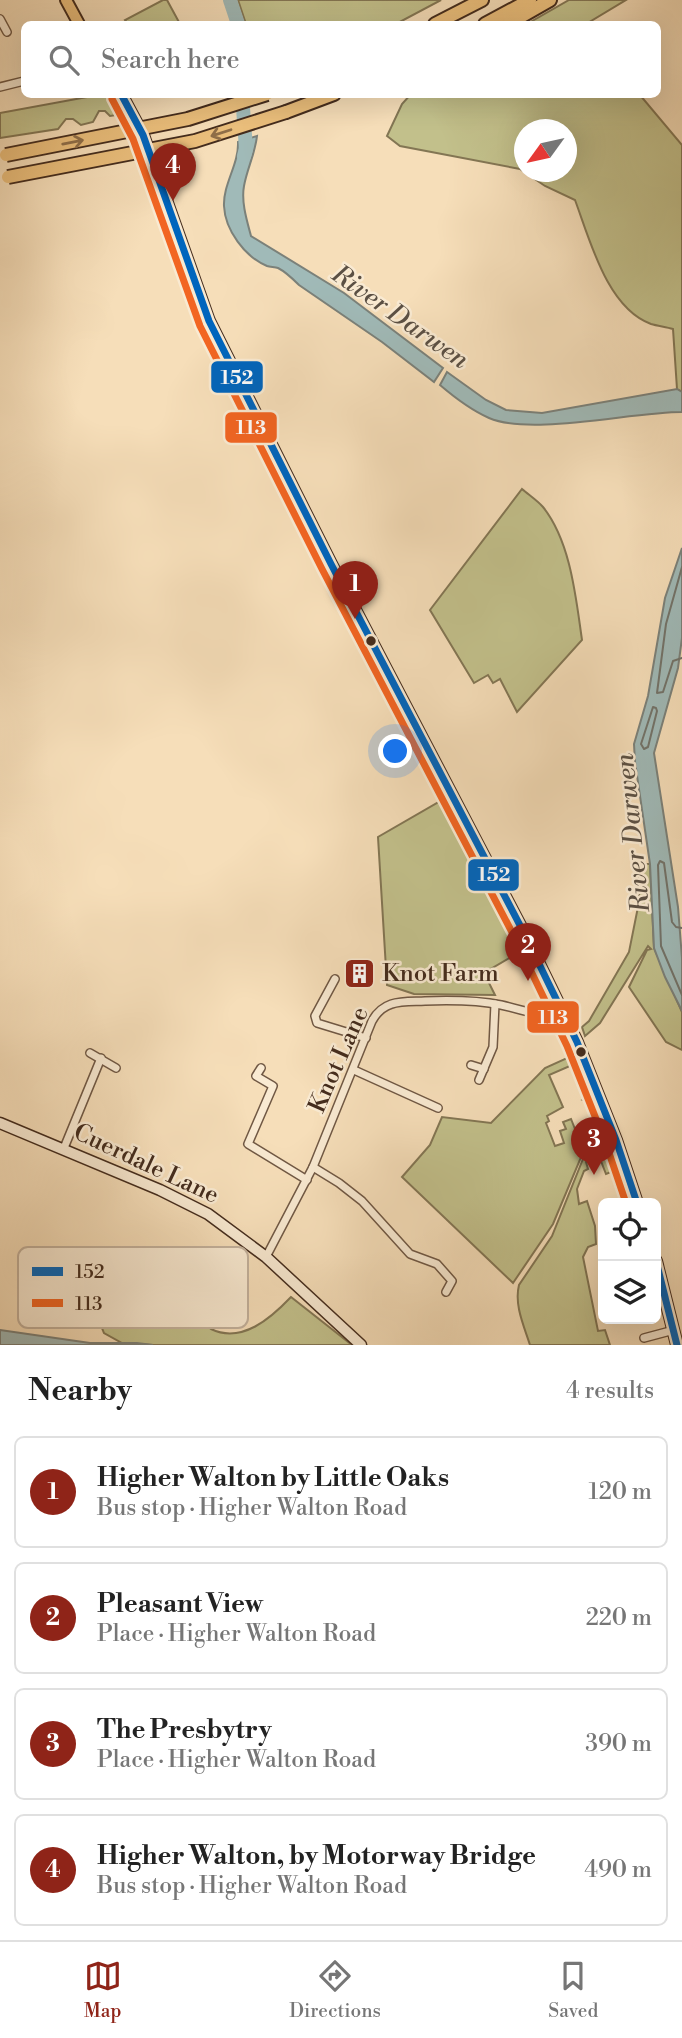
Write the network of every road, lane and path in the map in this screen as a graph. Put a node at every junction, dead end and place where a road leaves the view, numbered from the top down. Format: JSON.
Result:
{"nodes":[{"id":1,"x":66,"y":0,"type":"edge"},
{"id":2,"x":482,"y":0,"type":"edge"},
{"id":3,"x":530,"y":0,"type":"edge"},
{"id":4,"x":550,"y":0,"type":"edge"},
{"id":5,"x":0,"y":19,"type":"edge"},
{"id":6,"x":77,"y":21,"type":"edge"},
{"id":7,"x":441,"y":21,"type":"edge"},
{"id":8,"x":491,"y":21,"type":"edge"},
{"id":9,"x":513,"y":21,"type":"edge"},
{"id":10,"x":7,"y":32,"type":"dead end"},
{"id":11,"x":21,"y":82,"type":"edge"},
{"id":12,"x":0,"y":87,"type":"edge"},
{"id":13,"x":123,"y":98,"type":"edge"},
{"id":14,"x":254,"y":98,"type":"edge"},
{"id":15,"x":324,"y":98,"type":"edge"},
{"id":16,"x":326,"y":98,"type":"edge"},
{"id":17,"x":319,"y":100,"type":"junction"},
{"id":18,"x":3,"y":155,"type":"edge"},
{"id":19,"x":4,"y":178,"type":"edge"},
{"id":20,"x":335,"y":979,"type":"dead end"},
{"id":21,"x":495,"y":1004,"type":"junction"},
{"id":22,"x":565,"y":1019,"type":"junction"},
{"id":23,"x":366,"y":1038,"type":"junction"},
{"id":24,"x":90,"y":1053,"type":"dead end"},
{"id":25,"x":101,"y":1058,"type":"junction"},
{"id":26,"x":471,"y":1065,"type":"dead end"},
{"id":27,"x":261,"y":1068,"type":"dead end"},
{"id":28,"x":116,"y":1069,"type":"dead end"},
{"id":29,"x":484,"y":1069,"type":"junction"},
{"id":30,"x":354,"y":1070,"type":"junction"},
{"id":31,"x":479,"y":1080,"type":"dead end"},
{"id":32,"x":439,"y":1108,"type":"dead end"},
{"id":33,"x":0,"y":1123,"type":"edge"},
{"id":34,"x":64,"y":1148,"type":"junction"},
{"id":35,"x":313,"y":1167,"type":"junction"},
{"id":36,"x":307,"y":1180,"type":"junction"},
{"id":37,"x":635,"y":1198,"type":"edge"},
{"id":38,"x":265,"y":1258,"type":"junction"},
{"id":39,"x":661,"y":1282,"type":"edge"},
{"id":40,"x":446,"y":1292,"type":"dead end"},
{"id":41,"x":674,"y":1330,"type":"junction"},
{"id":42,"x":644,"y":1338,"type":"dead end"},
{"id":43,"x":361,"y":1345,"type":"edge"},
{"id":44,"x":677,"y":1345,"type":"edge"}],
"edges":[{"from":1,"to":6,"type":"main road"},
{"from":2,"to":7,"type":"highway"},
{"from":3,"to":8,"type":"highway"},
{"from":4,"to":9,"type":"highway"},
{"from":5,"to":10,"type":"street"},
{"from":11,"to":12,"type":"street"},
{"from":13,"to":22,"type":"main road"},
{"from":18,"to":14,"type":"highway","one_way":true,"bridge":true},
{"from":15,"to":17,"type":"highway"},
{"from":16,"to":17,"type":"highway"},
{"from":17,"to":19,"type":"highway","one_way":true,"bridge":true},
{"from":20,"to":23,"type":"street"},
{"from":21,"to":22,"type":"street","name":"Knot Lane"},
{"from":21,"to":23,"type":"street","name":"Knot Lane"},
{"from":21,"to":29,"type":"street"},
{"from":22,"to":37,"type":"main road"},
{"from":23,"to":30,"type":"street","name":"Knot Lane"},
{"from":24,"to":25,"type":"street"},
{"from":25,"to":28,"type":"street"},
{"from":25,"to":34,"type":"street"},
{"from":26,"to":29,"type":"street"},
{"from":27,"to":36,"type":"street"},
{"from":29,"to":31,"type":"street"},
{"from":30,"to":32,"type":"street"},
{"from":30,"to":35,"type":"street","name":"Knot Lane"},
{"from":33,"to":34,"type":"main road","name":"Cuerdale Lane"},
{"from":34,"to":38,"type":"main road","name":"Cuerdale Lane"},
{"from":35,"to":36,"type":"street","name":"Knot Lane"},
{"from":35,"to":40,"type":"street"},
{"from":36,"to":38,"type":"street","name":"Knot Lane"},
{"from":38,"to":43,"type":"main road","name":"Cuerdale Lane"},
{"from":39,"to":41,"type":"main road"},
{"from":41,"to":42,"type":"street"},
{"from":41,"to":44,"type":"main road"}]}
